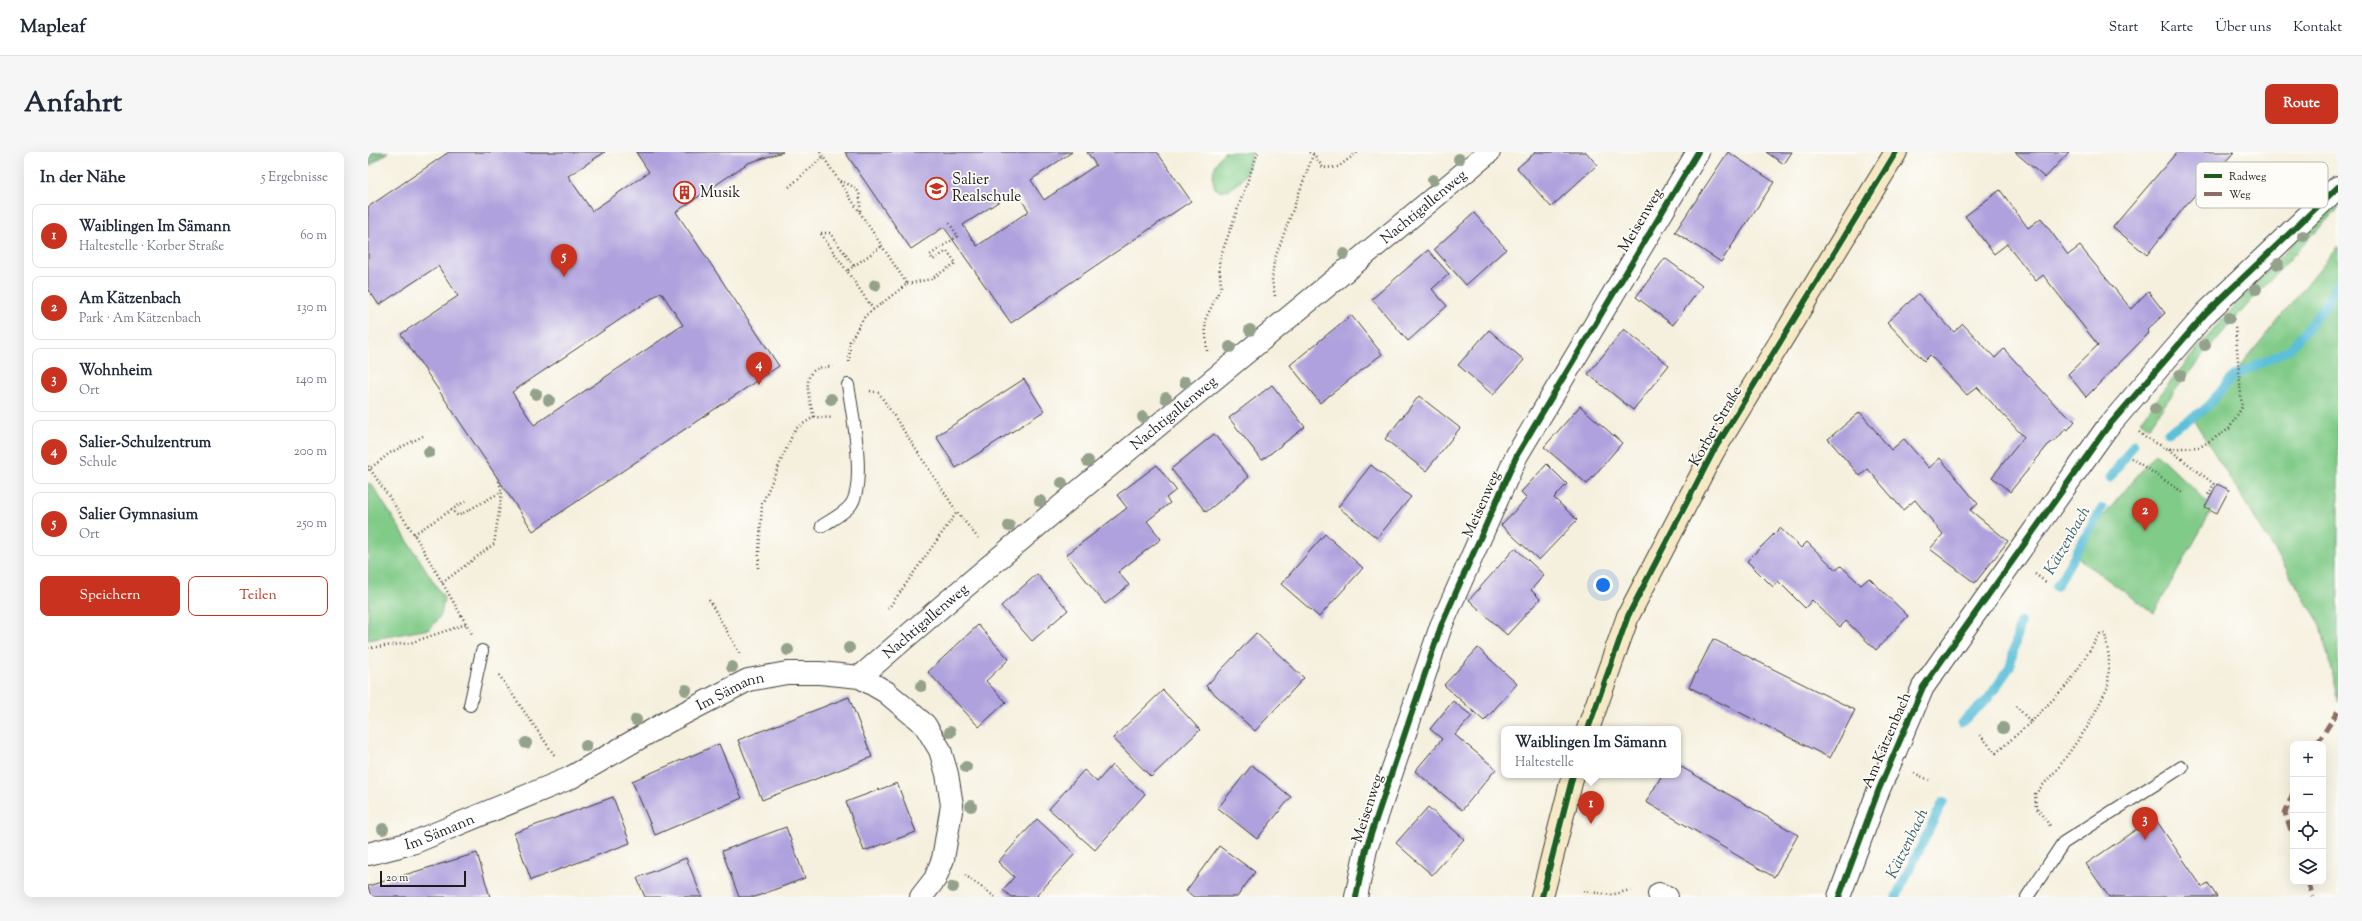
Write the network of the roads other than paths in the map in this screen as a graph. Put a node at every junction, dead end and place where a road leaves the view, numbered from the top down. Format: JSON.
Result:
{"nodes":[{"id":1,"x":1489,"y":152,"type":"edge"},
{"id":2,"x":1698,"y":152,"type":"edge"},
{"id":3,"x":1896,"y":152,"type":"edge"},
{"id":4,"x":2338,"y":187,"type":"edge"},
{"id":5,"x":2328,"y":197,"type":"edge"},
{"id":6,"x":2316,"y":208,"type":"edge"},
{"id":7,"x":848,"y":385,"type":"road end"},
{"id":8,"x":822,"y":526,"type":"dead end"},
{"id":9,"x":482,"y":651,"type":"road end"},
{"id":10,"x":860,"y":677,"type":"junction"},
{"id":11,"x":470,"y":705,"type":"dead end"},
{"id":12,"x":1589,"y":726,"type":"edge"},
{"id":13,"x":2182,"y":767,"type":"dead end"},
{"id":14,"x":1573,"y":778,"type":"edge"},
{"id":15,"x":368,"y":854,"type":"edge"},
{"id":16,"x":921,"y":897,"type":"edge"},
{"id":17,"x":1356,"y":897,"type":"edge"},
{"id":18,"x":1542,"y":897,"type":"edge"},
{"id":19,"x":1839,"y":897,"type":"edge"},
{"id":20,"x":2027,"y":897,"type":"edge"}],
"edges":[{"from":1,"to":10,"type":"street","name":"Nachtigallenweg"},
{"from":2,"to":17,"type":"street","name":"Meisenweg"},
{"from":3,"to":12,"type":"street","name":"Korber Straße"},
{"from":4,"to":5,"type":"street","name":"Am Kätzenbach"},
{"from":6,"to":19,"type":"street","name":"Am Kätzenbach"},
{"from":7,"to":8,"type":"lane"},
{"from":9,"to":11,"type":"lane"},
{"from":10,"to":15,"type":"street","name":"Im Sämann"},
{"from":10,"to":16,"type":"street","name":"Im Sämann"},
{"from":13,"to":20,"type":"lane"},
{"from":14,"to":18,"type":"street"}]}
